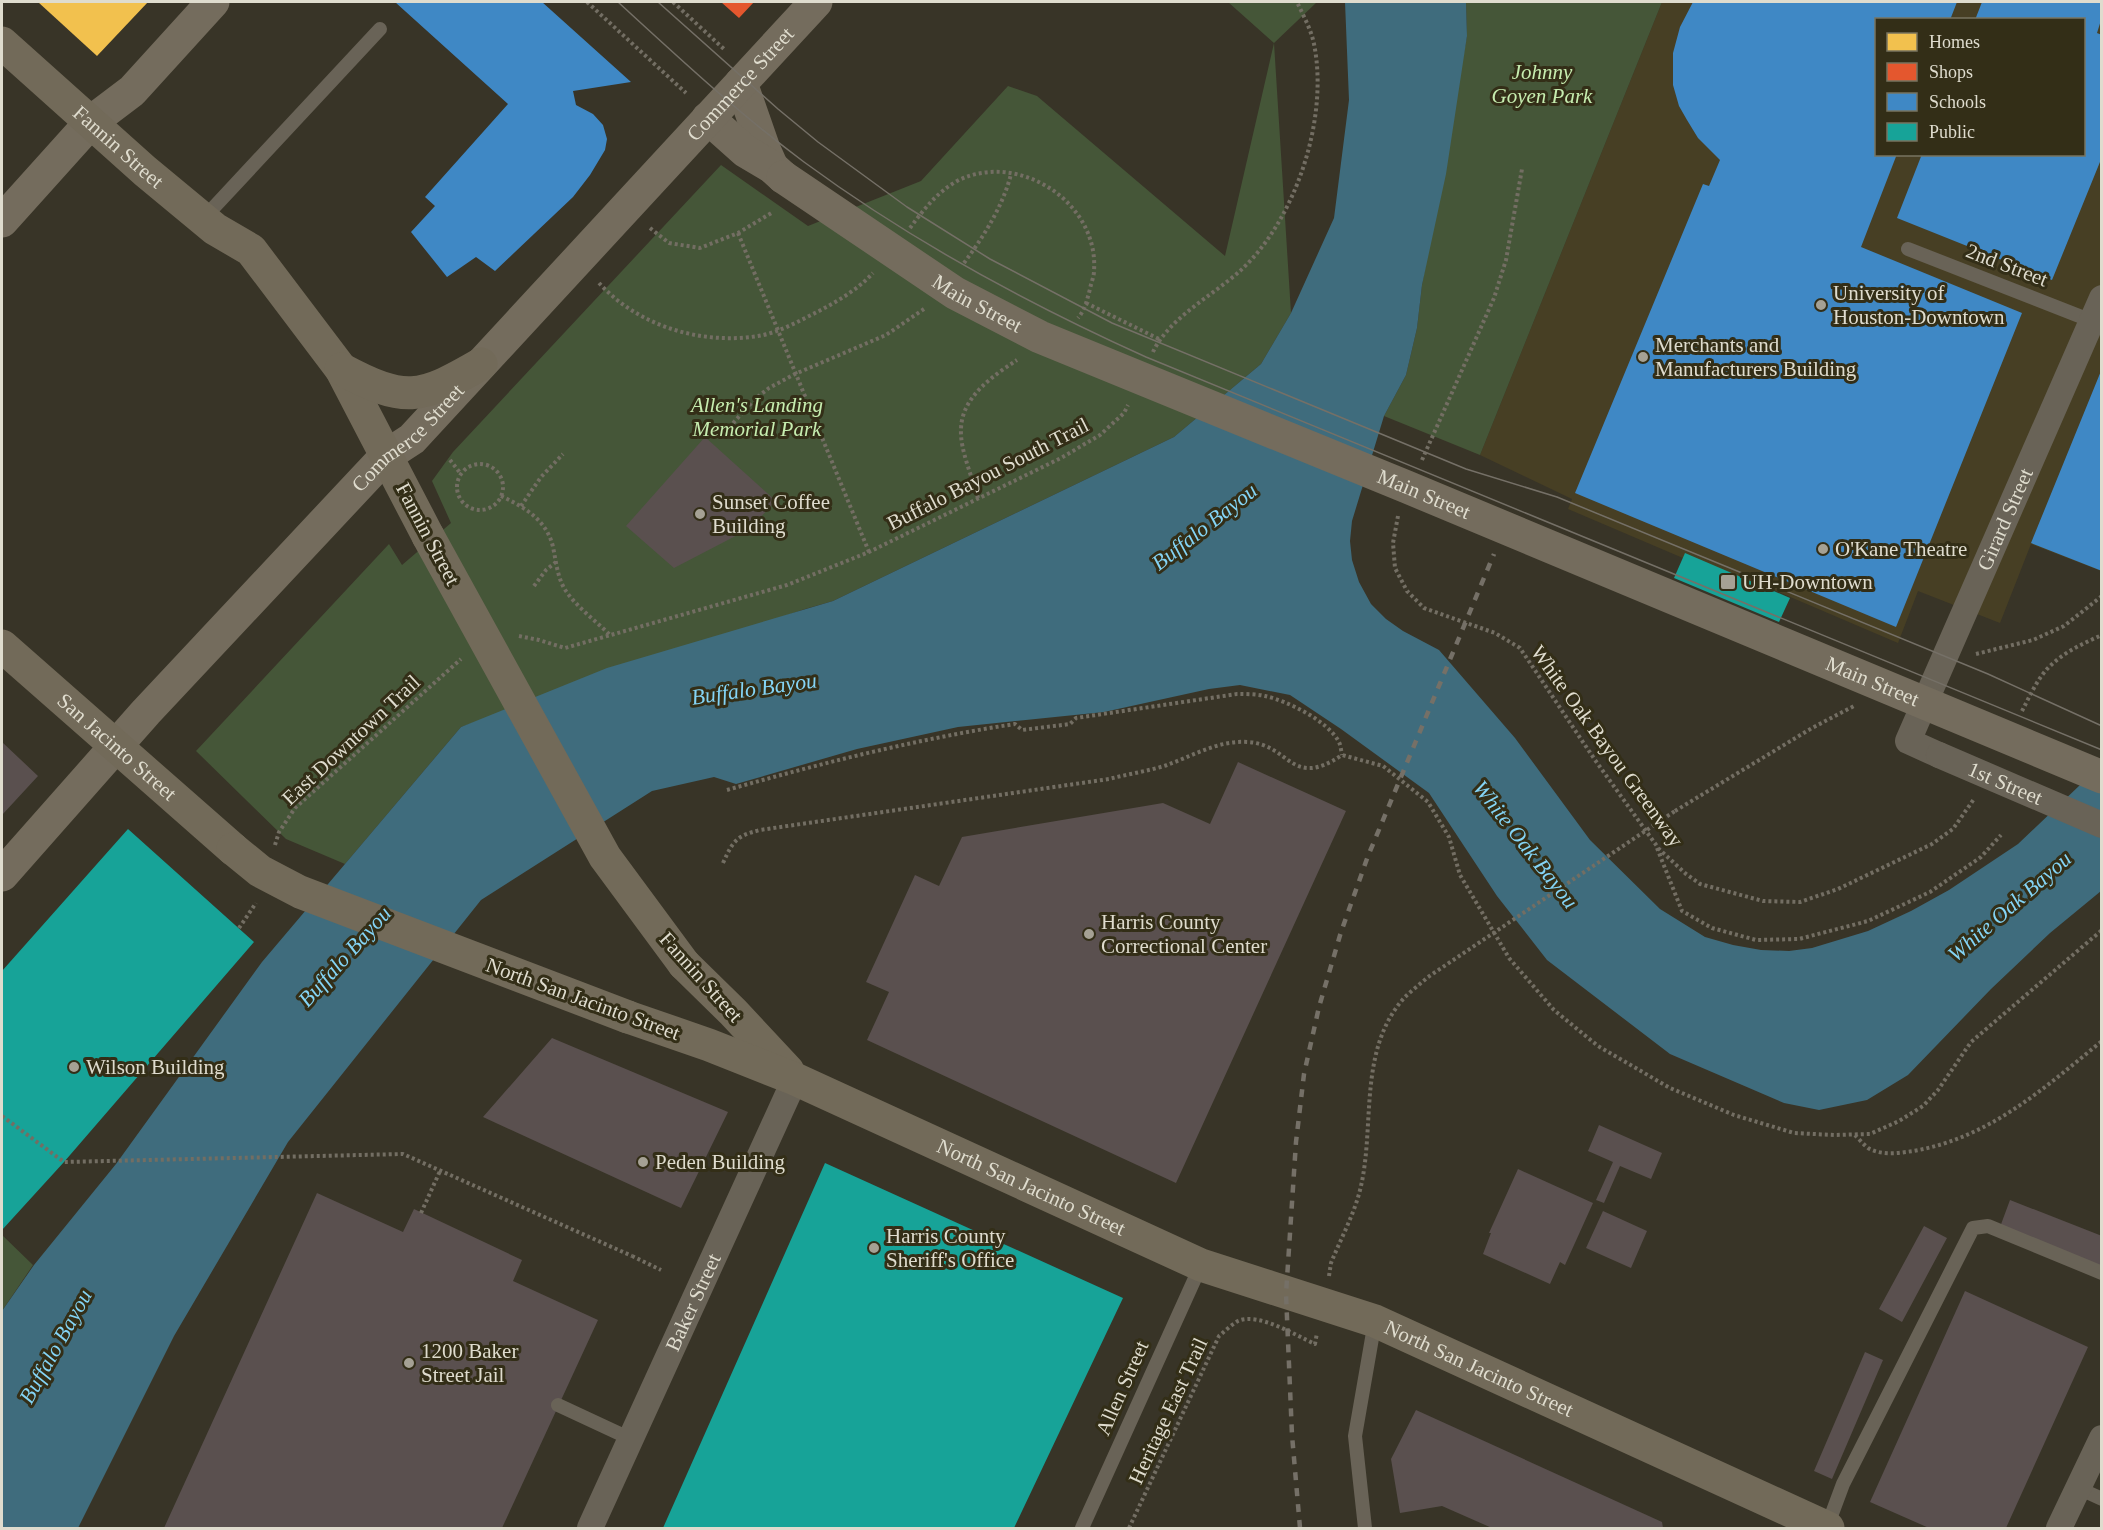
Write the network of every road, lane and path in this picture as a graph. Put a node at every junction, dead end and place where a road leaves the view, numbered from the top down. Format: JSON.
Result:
{"nodes":[{"id":1,"x":213,"y":2,"type":"edge"},
{"id":2,"x":587,"y":2,"type":"edge"},
{"id":3,"x":673,"y":2,"type":"edge"},
{"id":4,"x":816,"y":2,"type":"edge"},
{"id":5,"x":1297,"y":2,"type":"edge"},
{"id":6,"x":380,"y":29,"type":"dead end"},
{"id":7,"x":2,"y":43,"type":"edge"},
{"id":8,"x":725,"y":50,"type":"dead end"},
{"id":9,"x":741,"y":83,"type":"junction"},
{"id":10,"x":686,"y":93,"type":"dead end"},
{"id":11,"x":708,"y":118,"type":"junction"},
{"id":12,"x":91,"y":122,"type":"junction"},
{"id":13,"x":1522,"y":169,"type":"dead end"},
{"id":14,"x":778,"y":172,"type":"junction"},
{"id":15,"x":1011,"y":174,"type":"dead end"},
{"id":16,"x":625,"y":208,"type":"junction"},
{"id":17,"x":773,"y":212,"type":"dead end"},
{"id":18,"x":203,"y":219,"type":"junction"},
{"id":19,"x":2,"y":220,"type":"edge"},
{"id":20,"x":738,"y":233,"type":"junction"},
{"id":21,"x":1908,"y":249,"type":"dead end"},
{"id":22,"x":961,"y":267,"type":"dead end"},
{"id":23,"x":1086,"y":303,"type":"dead end"},
{"id":24,"x":929,"y":304,"type":"dead end"},
{"id":25,"x":2097,"y":310,"type":"edge"},
{"id":26,"x":1161,"y":340,"type":"junction"},
{"id":27,"x":1151,"y":356,"type":"dead end"},
{"id":28,"x":481,"y":364,"type":"junction"},
{"id":29,"x":341,"y":369,"type":"junction"},
{"id":30,"x":795,"y":374,"type":"junction"},
{"id":31,"x":1129,"y":403,"type":"dead end"},
{"id":32,"x":725,"y":432,"type":"dead end"},
{"id":33,"x":563,"y":454,"type":"dead end"},
{"id":34,"x":386,"y":456,"type":"junction"},
{"id":35,"x":450,"y":460,"type":"dead end"},
{"id":36,"x":1419,"y":468,"type":"dead end"},
{"id":37,"x":461,"y":474,"type":"junction"},
{"id":38,"x":501,"y":496,"type":"junction"},
{"id":39,"x":521,"y":506,"type":"junction"},
{"id":40,"x":1400,"y":511,"type":"dead end"},
{"id":41,"x":869,"y":552,"type":"junction"},
{"id":42,"x":555,"y":562,"type":"junction"},
{"id":43,"x":534,"y":586,"type":"dead end"},
{"id":44,"x":2102,"y":596,"type":"edge"},
{"id":45,"x":610,"y":635,"type":"junction"},
{"id":46,"x":2102,"y":635,"type":"edge"},
{"id":47,"x":517,"y":636,"type":"dead end"},
{"id":48,"x":2,"y":646,"type":"edge"},
{"id":49,"x":1983,"y":653,"type":"dead end"},
{"id":50,"x":462,"y":658,"type":"dead end"},
{"id":51,"x":2019,"y":716,"type":"dead end"},
{"id":52,"x":1812,"y":728,"type":"dead end"},
{"id":53,"x":1908,"y":741,"type":"joint"},
{"id":54,"x":116,"y":747,"type":"junction"},
{"id":55,"x":1342,"y":755,"type":"junction"},
{"id":56,"x":2102,"y":777,"type":"edge"},
{"id":57,"x":728,"y":790,"type":"dead end"},
{"id":58,"x":1976,"y":797,"type":"dead end"},
{"id":59,"x":2102,"y":825,"type":"edge"},
{"id":60,"x":2001,"y":835,"type":"dead end"},
{"id":61,"x":1654,"y":842,"type":"junction"},
{"id":62,"x":274,"y":847,"type":"dead end"},
{"id":63,"x":233,"y":849,"type":"joint"},
{"id":64,"x":723,"y":863,"type":"dead end"},
{"id":65,"x":2,"y":875,"type":"edge"},
{"id":66,"x":260,"y":893,"type":"dead end"},
{"id":67,"x":239,"y":928,"type":"dead end"},
{"id":68,"x":2102,"y":930,"type":"edge"},
{"id":69,"x":2102,"y":1041,"type":"edge"},
{"id":70,"x":795,"y":1079,"type":"junction"},
{"id":71,"x":2,"y":1116,"type":"edge"},
{"id":72,"x":1854,"y":1134,"type":"junction"},
{"id":73,"x":440,"y":1171,"type":"junction"},
{"id":74,"x":420,"y":1213,"type":"dead end"},
{"id":75,"x":1331,"y":1263,"type":"dead end"},
{"id":76,"x":1201,"y":1265,"type":"junction"},
{"id":77,"x":662,"y":1270,"type":"dead end"},
{"id":78,"x":2102,"y":1273,"type":"edge"},
{"id":79,"x":1375,"y":1321,"type":"junction"},
{"id":80,"x":1315,"y":1344,"type":"dead end"},
{"id":81,"x":558,"y":1405,"type":"dead end"},
{"id":82,"x":2102,"y":1438,"type":"edge"},
{"id":83,"x":631,"y":1439,"type":"junction"},
{"id":84,"x":2078,"y":1488,"type":"junction"},
{"id":85,"x":2102,"y":1499,"type":"edge"},
{"id":86,"x":591,"y":1528,"type":"edge"},
{"id":87,"x":1082,"y":1528,"type":"edge"},
{"id":88,"x":1129,"y":1528,"type":"edge"},
{"id":89,"x":1365,"y":1528,"type":"edge"},
{"id":90,"x":1827,"y":1528,"type":"edge"},
{"id":91,"x":2059,"y":1528,"type":"edge"}],
"edges":[{"from":1,"to":12,"type":"main road"},
{"from":2,"to":10,"type":"path"},
{"from":3,"to":8,"type":"path"},
{"from":4,"to":9,"type":"main road","name":"Commerce Street"},
{"from":5,"to":26,"type":"path"},
{"from":6,"to":18,"type":"lane"},
{"from":7,"to":12,"type":"main road","name":"Fannin Street"},
{"from":9,"to":11,"type":"main road","name":"Commerce Street"},
{"from":9,"to":14,"type":"main road"},
{"from":11,"to":14,"type":"main road","name":"Main Street"},
{"from":11,"to":16,"type":"main road","name":"Commerce Street"},
{"from":12,"to":18,"type":"main road","name":"Fannin Street"},
{"from":12,"to":19,"type":"main road"},
{"from":13,"to":36,"type":"path"},
{"from":14,"to":56,"type":"main road","name":"Main Street","bridge":true},
{"from":15,"to":22,"type":"path"},
{"from":16,"to":20,"type":"path"},
{"from":16,"to":28,"type":"main road","name":"Commerce Street"},
{"from":17,"to":20,"type":"path"},
{"from":18,"to":29,"type":"main road","name":"Fannin Street"},
{"from":20,"to":30,"type":"path"},
{"from":21,"to":25,"type":"lane","name":"2nd Street"},
{"from":23,"to":26,"type":"path"},
{"from":24,"to":30,"type":"path"},
{"from":25,"to":53,"type":"street","name":"Girard Street"},
{"from":26,"to":27,"type":"path"},
{"from":28,"to":29,"type":"main road"},
{"from":28,"to":34,"type":"main road","name":"Commerce Street"},
{"from":29,"to":34,"type":"main road","name":"Fannin Street"},
{"from":30,"to":32,"type":"path"},
{"from":30,"to":41,"type":"path"},
{"from":31,"to":41,"type":"path","name":"Buffalo Bayou South Trail"},
{"from":33,"to":39,"type":"path"},
{"from":34,"to":54,"type":"main road","name":"Commerce Street"},
{"from":34,"to":70,"type":"main road","name":"Fannin Street","bridge":true},
{"from":35,"to":37,"type":"path"},
{"from":37,"to":38,"type":"path"},
{"from":37,"to":38,"type":"path"},
{"from":38,"to":39,"type":"path"},
{"from":39,"to":42,"type":"path"},
{"from":40,"to":61,"type":"path","name":"White Oak Bayou Greenway"},
{"from":41,"to":45,"type":"path","name":"Buffalo Bayou South Trail"},
{"from":42,"to":43,"type":"path"},
{"from":42,"to":45,"type":"path"},
{"from":44,"to":49,"type":"path"},
{"from":45,"to":47,"type":"path","name":"Buffalo Bayou South Trail"},
{"from":46,"to":51,"type":"path"},
{"from":48,"to":54,"type":"main road","name":"San Jacinto Street"},
{"from":50,"to":62,"type":"path","name":"East Downtown Trail"},
{"from":52,"to":75,"type":"path","bridge":true},
{"from":53,"to":59,"type":"street","name":"1st Street","bridge":true},
{"from":54,"to":63,"type":"main road","name":"San Jacinto Street"},
{"from":54,"to":65,"type":"main road","name":"Commerce Street"},
{"from":55,"to":57,"type":"path"},
{"from":55,"to":64,"type":"path"},
{"from":55,"to":72,"type":"path"},
{"from":58,"to":61,"type":"path","name":"White Oak Bayou Greenway"},
{"from":60,"to":61,"type":"path"},
{"from":63,"to":70,"type":"main road","name":"North San Jacinto Street","bridge":true},
{"from":66,"to":67,"type":"path"},
{"from":68,"to":72,"type":"path"},
{"from":69,"to":72,"type":"path"},
{"from":70,"to":76,"type":"main road","name":"North San Jacinto Street"},
{"from":70,"to":83,"type":"street","name":"Baker Street"},
{"from":71,"to":73,"type":"path","bridge":true},
{"from":73,"to":74,"type":"path"},
{"from":73,"to":77,"type":"path","bridge":true},
{"from":76,"to":79,"type":"main road","name":"North San Jacinto Street"},
{"from":76,"to":87,"type":"lane","name":"Allen Street"},
{"from":78,"to":90,"type":"lane"},
{"from":79,"to":89,"type":"lane"},
{"from":79,"to":90,"type":"main road","name":"North San Jacinto Street"},
{"from":80,"to":88,"type":"path","name":"Heritage East Trail"},
{"from":81,"to":83,"type":"lane"},
{"from":82,"to":84,"type":"street"},
{"from":83,"to":86,"type":"street","name":"Baker Street"},
{"from":84,"to":85,"type":"lane"},
{"from":84,"to":91,"type":"street"}]}
